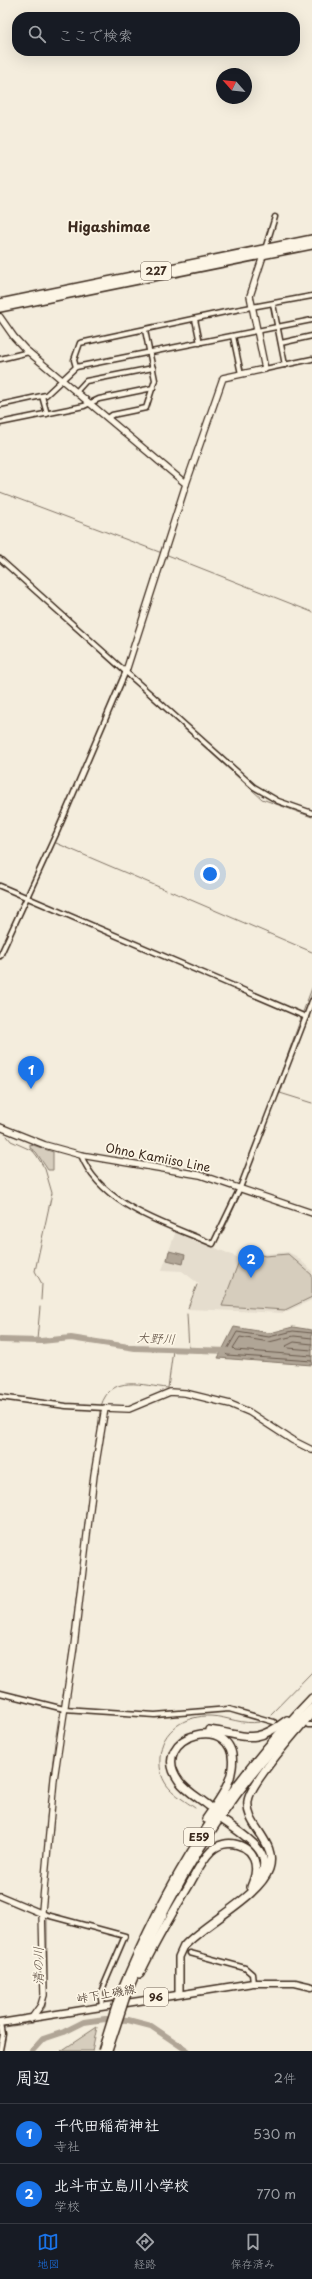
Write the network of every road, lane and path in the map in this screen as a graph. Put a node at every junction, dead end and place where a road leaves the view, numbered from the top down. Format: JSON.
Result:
{"nodes":[{"id":1,"x":275,"y":217,"type":"dead end"},
{"id":2,"x":312,"y":239,"type":"edge"},
{"id":3,"x":312,"y":245,"type":"edge"},
{"id":4,"x":264,"y":252,"type":"junction"},
{"id":5,"x":312,"y":296,"type":"edge"},
{"id":6,"x":0,"y":303,"type":"edge"},
{"id":7,"x":273,"y":304,"type":"junction"},
{"id":8,"x":252,"y":307,"type":"junction"},
{"id":9,"x":0,"y":308,"type":"edge"},
{"id":10,"x":0,"y":317,"type":"edge"},
{"id":11,"x":195,"y":319,"type":"junction"},
{"id":12,"x":312,"y":320,"type":"edge"},
{"id":13,"x":278,"y":328,"type":"junction"},
{"id":14,"x":145,"y":330,"type":"junction"},
{"id":15,"x":257,"y":332,"type":"junction"},
{"id":16,"x":233,"y":336,"type":"junction"},
{"id":17,"x":312,"y":336,"type":"edge"},
{"id":18,"x":200,"y":343,"type":"junction"},
{"id":19,"x":281,"y":343,"type":"junction"},
{"id":20,"x":29,"y":352,"type":"junction"},
{"id":21,"x":150,"y":354,"type":"junction"},
{"id":22,"x":0,"y":359,"type":"edge"},
{"id":23,"x":312,"y":360,"type":"edge"},
{"id":24,"x":285,"y":365,"type":"junction"},
{"id":25,"x":76,"y":366,"type":"junction"},
{"id":26,"x":153,"y":368,"type":"junction"},
{"id":27,"x":265,"y":369,"type":"junction"},
{"id":28,"x":240,"y":374,"type":"junction"},
{"id":29,"x":62,"y":380,"type":"junction"},
{"id":30,"x":153,"y":388,"type":"junction"},
{"id":31,"x":76,"y":392,"type":"junction"},
{"id":32,"x":42,"y":396,"type":"junction"},
{"id":33,"x":91,"y":404,"type":"junction"},
{"id":34,"x":0,"y":405,"type":"edge"},
{"id":35,"x":47,"y":414,"type":"junction"},
{"id":36,"x":108,"y":418,"type":"junction"},
{"id":37,"x":0,"y":423,"type":"edge"},
{"id":38,"x":186,"y":484,"type":"junction"},
{"id":39,"x":0,"y":559,"type":"edge"},
{"id":40,"x":126,"y":671,"type":"junction"},
{"id":41,"x":312,"y":813,"type":"edge"},
{"id":42,"x":0,"y":886,"type":"edge"},
{"id":43,"x":28,"y":897,"type":"junction"},
{"id":44,"x":0,"y":956,"type":"edge"},
{"id":45,"x":312,"y":1001,"type":"edge"},
{"id":46,"x":306,"y":1017,"type":"junction"},
{"id":47,"x":0,"y":1127,"type":"edge"},
{"id":48,"x":81,"y":1155,"type":"junction"},
{"id":49,"x":240,"y":1188,"type":"junction"},
{"id":50,"x":312,"y":1213,"type":"edge"},
{"id":51,"x":0,"y":1397,"type":"edge"},
{"id":52,"x":105,"y":1408,"type":"junction"},
{"id":53,"x":312,"y":1450,"type":"edge"},
{"id":54,"x":0,"y":1693,"type":"edge"},
{"id":55,"x":312,"y":1698,"type":"edge"},
{"id":56,"x":312,"y":1708,"type":"edge"},
{"id":57,"x":64,"y":1709,"type":"junction"},
{"id":58,"x":300,"y":1710,"type":"junction"},
{"id":59,"x":312,"y":1713,"type":"edge"},
{"id":60,"x":274,"y":1722,"type":"dead end"},
{"id":61,"x":265,"y":1877,"type":"junction"},
{"id":62,"x":171,"y":1884,"type":"junction"},
{"id":63,"x":251,"y":1887,"type":"junction"},
{"id":64,"x":0,"y":1896,"type":"edge"},
{"id":65,"x":43,"y":1914,"type":"junction"},
{"id":66,"x":190,"y":1953,"type":"dead end"},
{"id":67,"x":253,"y":1983,"type":"junction"},
{"id":68,"x":312,"y":1987,"type":"edge"},
{"id":69,"x":179,"y":1993,"type":"junction"},
{"id":70,"x":125,"y":1996,"type":"junction"},
{"id":71,"x":103,"y":2006,"type":"junction"},
{"id":72,"x":31,"y":2019,"type":"junction"},
{"id":73,"x":0,"y":2023,"type":"edge"},
{"id":74,"x":0,"y":2050,"type":"edge"},
{"id":75,"x":102,"y":2051,"type":"edge"},
{"id":76,"x":108,"y":2051,"type":"edge"}],
"edges":[{"from":1,"to":4,"type":"street"},
{"from":2,"to":4,"type":"highway","number":"227"},
{"from":3,"to":4,"type":"highway","number":"227"},
{"from":4,"to":6,"type":"highway","number":"227"},
{"from":4,"to":8,"type":"street"},
{"from":4,"to":9,"type":"highway","number":"227"},
{"from":5,"to":7,"type":"street"},
{"from":7,"to":8,"type":"street"},
{"from":7,"to":13,"type":"street"},
{"from":8,"to":11,"type":"street"},
{"from":8,"to":15,"type":"street"},
{"from":10,"to":20,"type":"street"},
{"from":11,"to":14,"type":"street"},
{"from":11,"to":18,"type":"street"},
{"from":12,"to":13,"type":"street"},
{"from":13,"to":15,"type":"street"},
{"from":13,"to":19,"type":"street"},
{"from":14,"to":21,"type":"street"},
{"from":14,"to":25,"type":"street"},
{"from":15,"to":16,"type":"street"},
{"from":15,"to":27,"type":"street"},
{"from":16,"to":18,"type":"street"},
{"from":16,"to":28,"type":"street"},
{"from":17,"to":19,"type":"street"},
{"from":18,"to":21,"type":"street"},
{"from":19,"to":24,"type":"street"},
{"from":20,"to":22,"type":"street"},
{"from":20,"to":29,"type":"street"},
{"from":21,"to":25,"type":"street"},
{"from":21,"to":26,"type":"street"},
{"from":23,"to":24,"type":"street"},
{"from":24,"to":27,"type":"street"},
{"from":25,"to":29,"type":"street"},
{"from":26,"to":30,"type":"street"},
{"from":26,"to":31,"type":"street"},
{"from":27,"to":28,"type":"street"},
{"from":28,"to":38,"type":"street"},
{"from":29,"to":31,"type":"street"},
{"from":29,"to":32,"type":"street"},
{"from":30,"to":33,"type":"street"},
{"from":30,"to":36,"type":"street"},
{"from":31,"to":33,"type":"street"},
{"from":32,"to":34,"type":"street"},
{"from":32,"to":35,"type":"street"},
{"from":33,"to":35,"type":"street"},
{"from":33,"to":36,"type":"street"},
{"from":35,"to":37,"type":"street"},
{"from":36,"to":38,"type":"street"},
{"from":38,"to":40,"type":"street"},
{"from":39,"to":40,"type":"street"},
{"from":40,"to":41,"type":"street"},
{"from":40,"to":43,"type":"street"},
{"from":42,"to":43,"type":"street"},
{"from":43,"to":44,"type":"street"},
{"from":43,"to":46,"type":"street"},
{"from":45,"to":46,"type":"street"},
{"from":46,"to":49,"type":"street"},
{"from":47,"to":48,"type":"street","name":"Ohno Kamiiso Line"},
{"from":48,"to":49,"type":"street","name":"Ohno Kamiiso Line"},
{"from":48,"to":49,"type":"street"},
{"from":49,"to":50,"type":"street","name":"Ohno Kamiiso Line"},
{"from":51,"to":52,"type":"street"},
{"from":52,"to":53,"type":"street"},
{"from":52,"to":57,"type":"street"},
{"from":54,"to":57,"type":"street"},
{"from":55,"to":58,"type":"highway","number":"E59"},
{"from":56,"to":70,"type":"highway","number":"E59"},
{"from":57,"to":60,"type":"street"},
{"from":57,"to":65,"type":"street"},
{"from":58,"to":62,"type":"highway","number":"E59"},
{"from":58,"to":62,"type":"highway"},
{"from":59,"to":61,"type":"highway"},
{"from":61,"to":63,"type":"highway"},
{"from":61,"to":69,"type":"highway"},
{"from":62,"to":70,"type":"highway","number":"E59"},
{"from":63,"to":69,"type":"highway"},
{"from":63,"to":70,"type":"highway"},
{"from":64,"to":65,"type":"street"},
{"from":65,"to":71,"type":"street"},
{"from":65,"to":72,"type":"street"},
{"from":66,"to":67,"type":"street"},
{"from":67,"to":68,"type":"main road","name":"峠下上磯線","number":"96"},
{"from":67,"to":69,"type":"main road","name":"峠下上磯線","number":"96"},
{"from":69,"to":71,"type":"main road","name":"峠下上磯線","number":"96"},
{"from":70,"to":75,"type":"highway","number":"E59","bridge":true},
{"from":70,"to":76,"type":"highway","bridge":true},
{"from":71,"to":72,"type":"main road","name":"峠下上磯線","number":"96"},
{"from":72,"to":73,"type":"main road","name":"峠下上磯線","number":"96"},
{"from":73,"to":74,"type":"street"}]}
